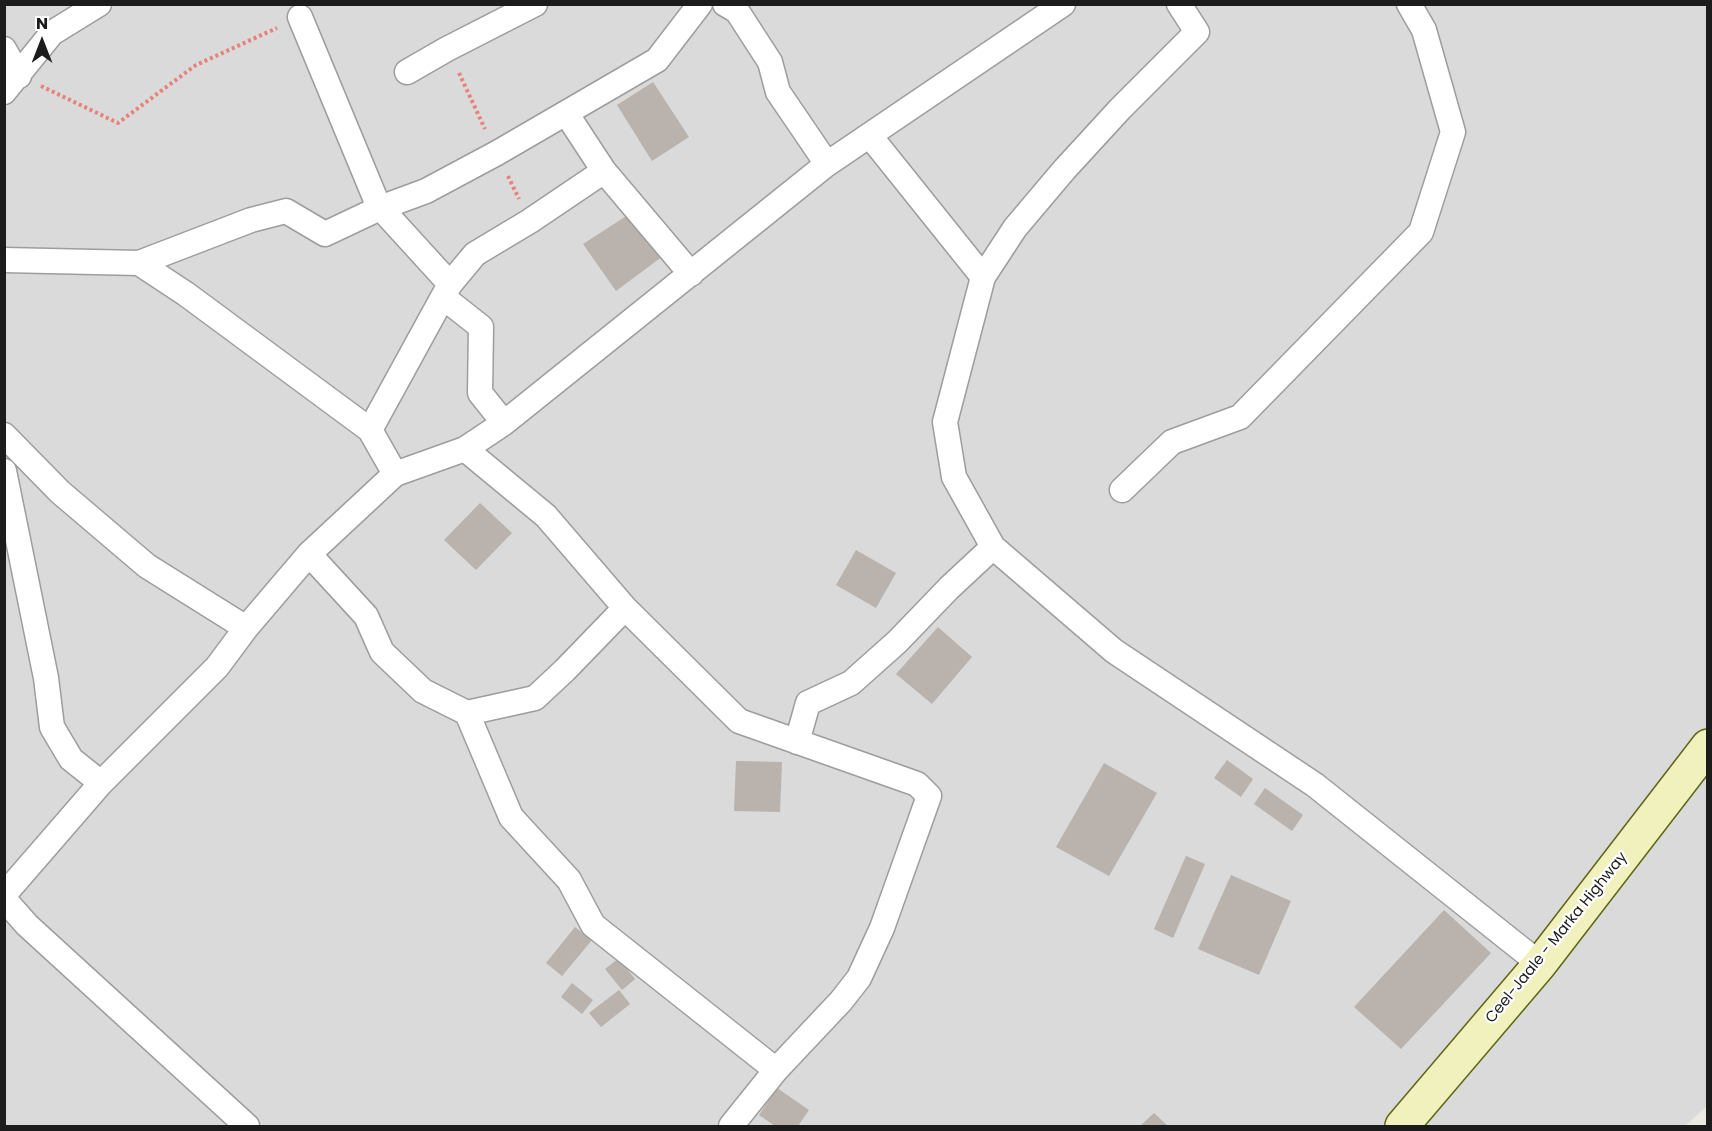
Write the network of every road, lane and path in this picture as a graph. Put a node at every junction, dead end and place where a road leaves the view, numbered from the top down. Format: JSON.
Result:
{"nodes":[{"id":1,"x":99,"y":4,"type":"edge"},
{"id":2,"x":535,"y":4,"type":"edge"},
{"id":3,"x":700,"y":4,"type":"edge"},
{"id":4,"x":725,"y":4,"type":"edge"},
{"id":5,"x":1063,"y":4,"type":"edge"},
{"id":6,"x":1179,"y":4,"type":"edge"},
{"id":7,"x":1409,"y":4,"type":"edge"},
{"id":8,"x":300,"y":17,"type":"joint"},
{"id":9,"x":4,"y":49,"type":"edge"},
{"id":10,"x":406,"y":72,"type":"dead end"},
{"id":11,"x":12,"y":84,"type":"edge"},
{"id":12,"x":566,"y":113,"type":"junction"},
{"id":13,"x":870,"y":136,"type":"junction"},
{"id":14,"x":827,"y":164,"type":"junction"},
{"id":15,"x":604,"y":171,"type":"junction"},
{"id":16,"x":380,"y":208,"type":"junction"},
{"id":17,"x":4,"y":260,"type":"edge"},
{"id":18,"x":139,"y":263,"type":"junction"},
{"id":19,"x":691,"y":274,"type":"junction"},
{"id":20,"x":983,"y":277,"type":"junction"},
{"id":21,"x":447,"y":291,"type":"junction"},
{"id":22,"x":504,"y":423,"type":"junction"},
{"id":23,"x":370,"y":430,"type":"junction"},
{"id":24,"x":4,"y":435,"type":"edge"},
{"id":25,"x":465,"y":449,"type":"junction"},
{"id":26,"x":4,"y":471,"type":"edge"},
{"id":27,"x":395,"y":474,"type":"junction"},
{"id":28,"x":1122,"y":490,"type":"dead end"},
{"id":29,"x":993,"y":547,"type":"junction"},
{"id":30,"x":309,"y":554,"type":"junction"},
{"id":31,"x":625,"y":608,"type":"junction"},
{"id":32,"x":246,"y":628,"type":"junction"},
{"id":33,"x":467,"y":713,"type":"junction"},
{"id":34,"x":797,"y":742,"type":"junction"},
{"id":35,"x":1707,"y":746,"type":"edge"},
{"id":36,"x":101,"y":783,"type":"junction"},
{"id":37,"x":4,"y":897,"type":"edge"},
{"id":38,"x":1540,"y":964,"type":"junction"},
{"id":39,"x":776,"y":1070,"type":"junction"},
{"id":40,"x":247,"y":1126,"type":"edge"},
{"id":41,"x":732,"y":1126,"type":"edge"},
{"id":42,"x":1402,"y":1126,"type":"edge"}],
"edges":[{"from":1,"to":11,"type":"street"},
{"from":2,"to":10,"type":"street"},
{"from":3,"to":12,"type":"street"},
{"from":4,"to":14,"type":"street"},
{"from":5,"to":13,"type":"street"},
{"from":6,"to":20,"type":"street"},
{"from":7,"to":28,"type":"street"},
{"from":8,"to":11,"type":"path"},
{"from":8,"to":16,"type":"street"},
{"from":9,"to":11,"type":"street"},
{"from":12,"to":15,"type":"street"},
{"from":12,"to":16,"type":"street"},
{"from":13,"to":14,"type":"street"},
{"from":13,"to":20,"type":"street"},
{"from":14,"to":19,"type":"street"},
{"from":15,"to":19,"type":"street"},
{"from":15,"to":21,"type":"street"},
{"from":16,"to":18,"type":"street"},
{"from":16,"to":21,"type":"street"},
{"from":17,"to":18,"type":"street"},
{"from":18,"to":23,"type":"street"},
{"from":19,"to":22,"type":"street"},
{"from":20,"to":29,"type":"street"},
{"from":21,"to":22,"type":"street"},
{"from":21,"to":23,"type":"street"},
{"from":22,"to":25,"type":"street"},
{"from":23,"to":27,"type":"street"},
{"from":24,"to":32,"type":"street"},
{"from":25,"to":27,"type":"street"},
{"from":25,"to":31,"type":"street"},
{"from":26,"to":36,"type":"street"},
{"from":27,"to":30,"type":"street"},
{"from":29,"to":34,"type":"street"},
{"from":29,"to":38,"type":"street"},
{"from":30,"to":32,"type":"street"},
{"from":30,"to":33,"type":"street"},
{"from":31,"to":33,"type":"street"},
{"from":31,"to":34,"type":"street"},
{"from":32,"to":36,"type":"street"},
{"from":33,"to":39,"type":"street"},
{"from":34,"to":39,"type":"street"},
{"from":35,"to":38,"type":"street","name":"Ceel-Jaale - Marka Highway"},
{"from":36,"to":37,"type":"street"},
{"from":37,"to":40,"type":"street"},
{"from":38,"to":42,"type":"street","name":"Ceel-Jaale - Marka Highway"},
{"from":39,"to":41,"type":"street"}]}
